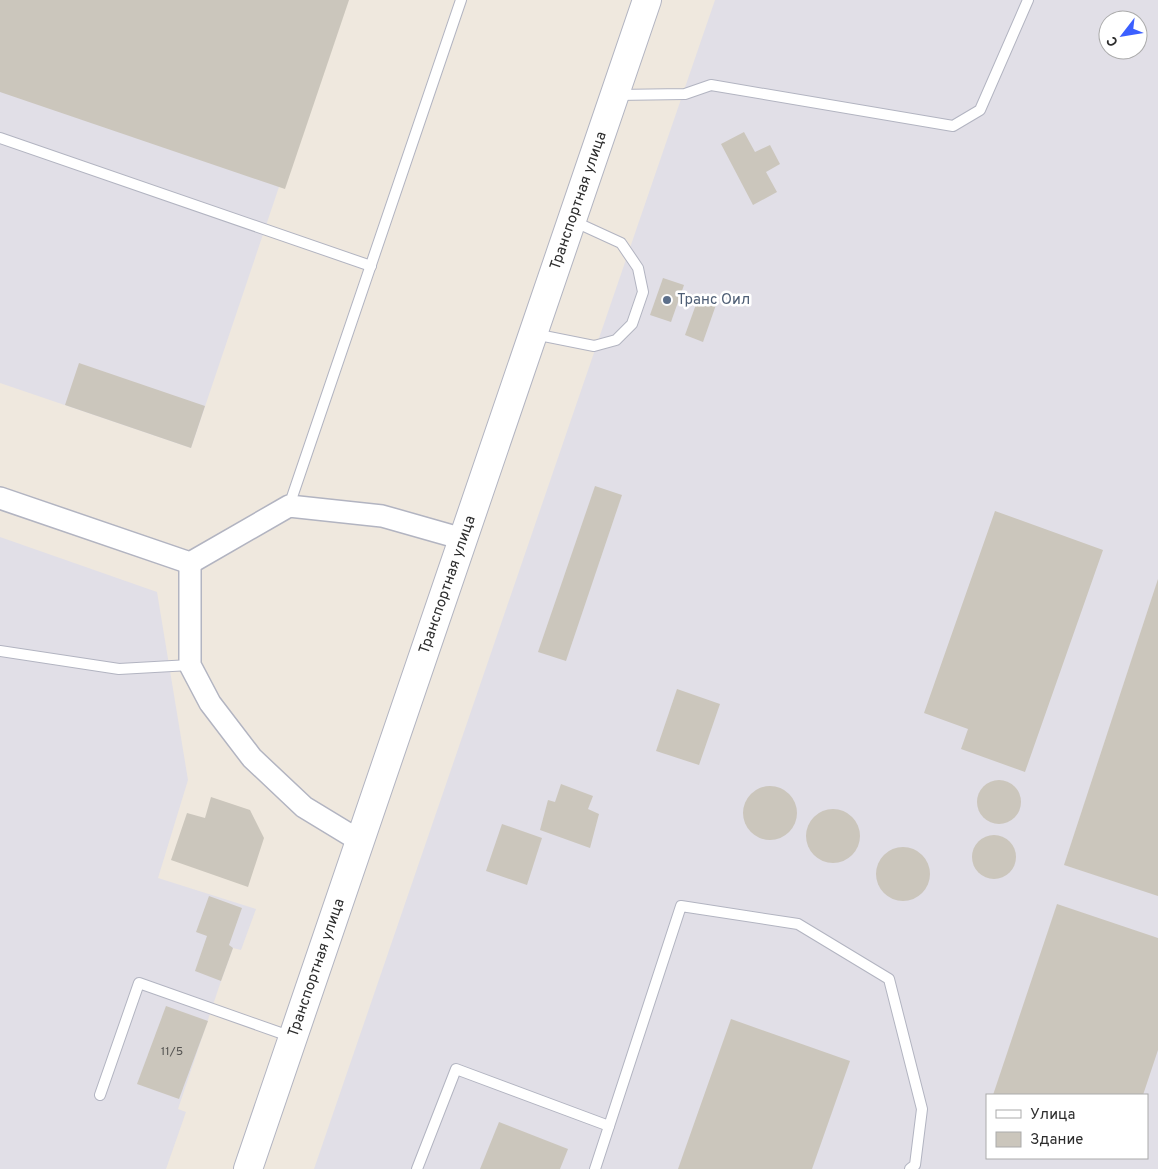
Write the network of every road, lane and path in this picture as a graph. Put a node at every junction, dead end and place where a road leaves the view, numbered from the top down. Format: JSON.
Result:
{"nodes":[{"id":1,"x":460,"y":0,"type":"edge"},
{"id":2,"x":647,"y":0,"type":"edge"},
{"id":3,"x":1028,"y":0,"type":"edge"},
{"id":4,"x":615,"y":95,"type":"junction"},
{"id":5,"x":0,"y":138,"type":"edge"},
{"id":6,"x":572,"y":220,"type":"junction"},
{"id":7,"x":371,"y":266,"type":"junction"},
{"id":8,"x":533,"y":334,"type":"junction"},
{"id":9,"x":0,"y":498,"type":"edge"},
{"id":10,"x":289,"y":506,"type":"junction"},
{"id":11,"x":463,"y":539,"type":"junction"},
{"id":12,"x":190,"y":563,"type":"junction"},
{"id":13,"x":0,"y":651,"type":"edge"},
{"id":14,"x":190,"y":664,"type":"junction"},
{"id":15,"x":360,"y":841,"type":"junction"},
{"id":16,"x":293,"y":1038,"type":"junction"},
{"id":17,"x":100,"y":1094,"type":"dead end"},
{"id":18,"x":609,"y":1126,"type":"junction"},
{"id":19,"x":248,"y":1169,"type":"edge"},
{"id":20,"x":417,"y":1169,"type":"edge"},
{"id":21,"x":595,"y":1169,"type":"edge"},
{"id":22,"x":910,"y":1169,"type":"edge"}],
"edges":[{"from":1,"to":7,"type":"lane"},
{"from":2,"to":4,"type":"main road","name":"Транспортная улица"},
{"from":3,"to":4,"type":"lane"},
{"from":4,"to":6,"type":"main road","name":"Транспортная улица"},
{"from":5,"to":7,"type":"lane"},
{"from":6,"to":8,"type":"main road","name":"Транспортная улица"},
{"from":6,"to":8,"type":"lane"},
{"from":7,"to":10,"type":"lane"},
{"from":8,"to":11,"type":"main road","name":"Транспортная улица"},
{"from":9,"to":12,"type":"street"},
{"from":10,"to":11,"type":"street"},
{"from":10,"to":12,"type":"street"},
{"from":11,"to":15,"type":"main road","name":"Транспортная улица"},
{"from":12,"to":14,"type":"street"},
{"from":13,"to":14,"type":"lane"},
{"from":14,"to":15,"type":"street"},
{"from":15,"to":16,"type":"main road","name":"Транспортная улица"},
{"from":16,"to":17,"type":"lane"},
{"from":16,"to":19,"type":"main road","name":"Транспортная улица"},
{"from":18,"to":20,"type":"lane"},
{"from":18,"to":21,"type":"lane"},
{"from":18,"to":22,"type":"lane"}]}
